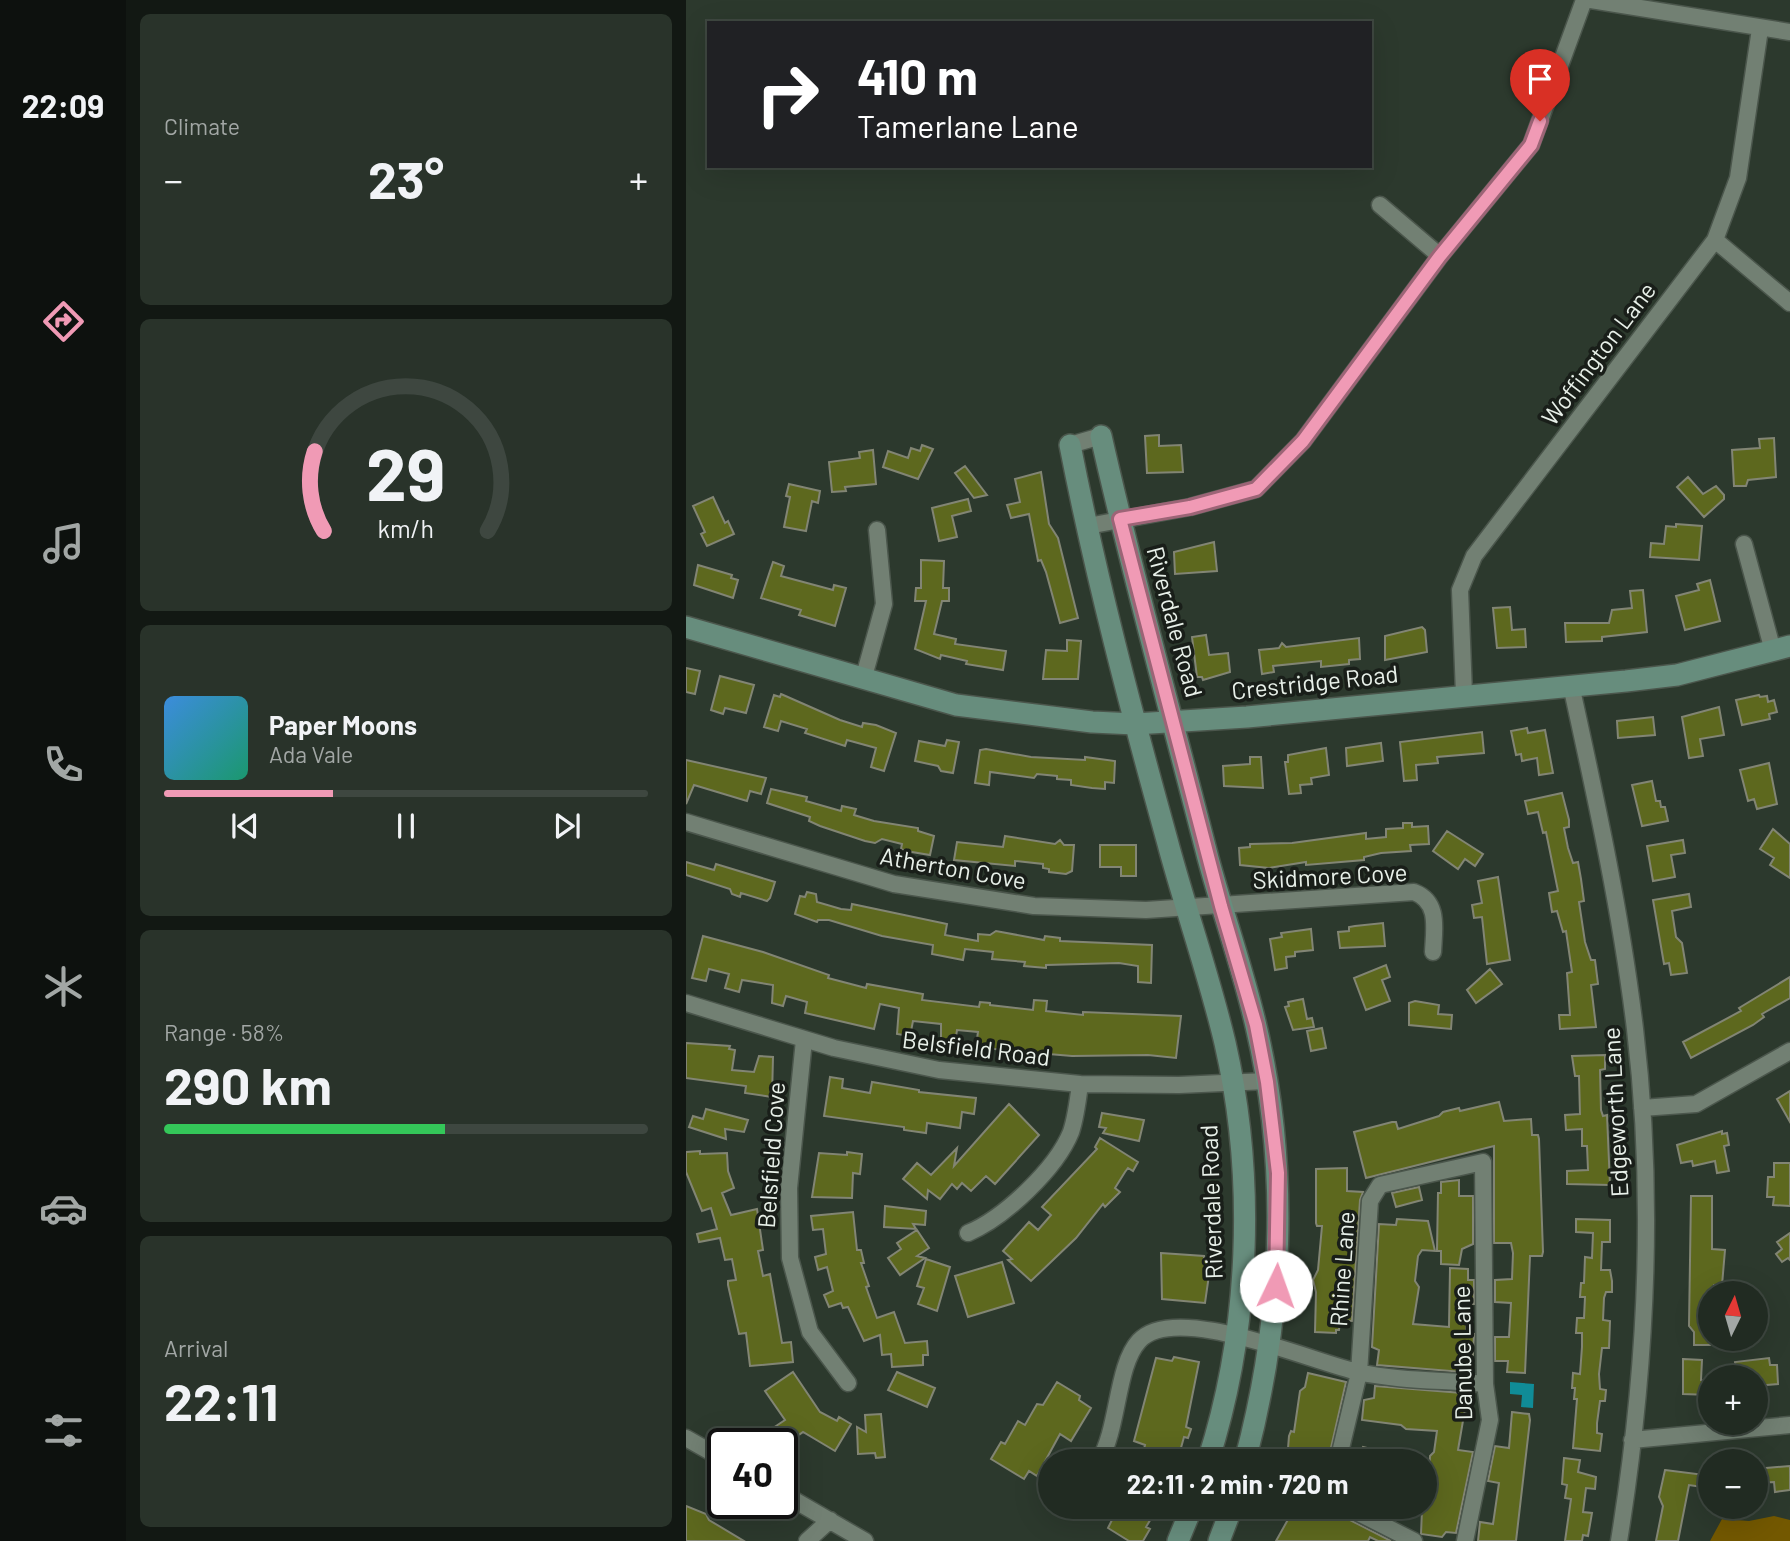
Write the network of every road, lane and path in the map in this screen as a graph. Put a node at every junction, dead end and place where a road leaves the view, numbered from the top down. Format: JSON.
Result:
{"nodes":[{"id":1,"x":1584,"y":0,"type":"edge"},
{"id":2,"x":1591,"y":0,"type":"edge"},
{"id":3,"x":1760,"y":29,"type":"junction"},
{"id":4,"x":1790,"y":32,"type":"edge"},
{"id":5,"x":1380,"y":205,"type":"dead end"},
{"id":6,"x":1715,"y":240,"type":"junction"},
{"id":7,"x":1440,"y":256,"type":"junction"},
{"id":8,"x":1790,"y":303,"type":"edge"},
{"id":9,"x":1101,"y":436,"type":"joint"},
{"id":10,"x":1070,"y":445,"type":"joint"},
{"id":11,"x":1120,"y":519,"type":"junction"},
{"id":12,"x":1088,"y":526,"type":"junction"},
{"id":13,"x":877,"y":530,"type":"dead end"},
{"id":14,"x":1744,"y":544,"type":"dead end"},
{"id":15,"x":686,"y":626,"type":"edge"},
{"id":16,"x":1782,"y":649,"type":"edge"},
{"id":17,"x":863,"y":680,"type":"junction"},
{"id":18,"x":1571,"y":685,"type":"junction"},
{"id":19,"x":1464,"y":694,"type":"junction"},
{"id":20,"x":1173,"y":722,"type":"junction"},
{"id":21,"x":1135,"y":724,"type":"junction"},
{"id":22,"x":686,"y":822,"type":"edge"},
{"id":23,"x":1221,"y":906,"type":"junction"},
{"id":24,"x":1185,"y":908,"type":"junction"},
{"id":25,"x":1433,"y":953,"type":"dead end"},
{"id":26,"x":686,"y":1003,"type":"edge"},
{"id":27,"x":804,"y":1040,"type":"junction"},
{"id":28,"x":1790,"y":1051,"type":"edge"},
{"id":29,"x":1267,"y":1082,"type":"junction"},
{"id":30,"x":1232,"y":1083,"type":"junction"},
{"id":31,"x":1080,"y":1084,"type":"junction"},
{"id":32,"x":1642,"y":1108,"type":"junction"},
{"id":33,"x":1483,"y":1162,"type":"joint"},
{"id":34,"x":968,"y":1233,"type":"dead end"},
{"id":35,"x":1235,"y":1337,"type":"junction"},
{"id":36,"x":1269,"y":1345,"type":"junction"},
{"id":37,"x":1359,"y":1373,"type":"junction"},
{"id":38,"x":848,"y":1383,"type":"dead end"},
{"id":39,"x":1485,"y":1384,"type":"junction"},
{"id":40,"x":1790,"y":1425,"type":"edge"},
{"id":41,"x":686,"y":1438,"type":"edge"},
{"id":42,"x":1632,"y":1440,"type":"junction"},
{"id":43,"x":1104,"y":1449,"type":"edge"},
{"id":44,"x":1211,"y":1449,"type":"edge"},
{"id":45,"x":1247,"y":1449,"type":"edge"},
{"id":46,"x":1341,"y":1449,"type":"edge"},
{"id":47,"x":707,"y":1450,"type":"edge"},
{"id":48,"x":798,"y":1502,"type":"edge"},
{"id":49,"x":1187,"y":1519,"type":"edge"},
{"id":50,"x":1227,"y":1519,"type":"edge"},
{"id":51,"x":1370,"y":1519,"type":"edge"},
{"id":52,"x":830,"y":1520,"type":"junction"},
{"id":53,"x":807,"y":1541,"type":"edge"},
{"id":54,"x":865,"y":1541,"type":"edge"},
{"id":55,"x":1178,"y":1541,"type":"edge"},
{"id":56,"x":1219,"y":1541,"type":"edge"},
{"id":57,"x":1414,"y":1541,"type":"edge"},
{"id":58,"x":1465,"y":1541,"type":"edge"},
{"id":59,"x":1619,"y":1541,"type":"edge"}],
"edges":[{"from":1,"to":7,"type":"street"},
{"from":2,"to":3,"type":"street"},
{"from":3,"to":4,"type":"street"},
{"from":3,"to":6,"type":"street","name":"Woffington Lane"},
{"from":5,"to":7,"type":"street"},
{"from":6,"to":8,"type":"street"},
{"from":6,"to":19,"type":"street","name":"Woffington Lane"},
{"from":7,"to":11,"type":"street"},
{"from":9,"to":10,"type":"street","name":"Riverdale Road"},
{"from":9,"to":11,"type":"street","name":"Riverdale Road"},
{"from":10,"to":12,"type":"street","name":"Riverdale Road"},
{"from":11,"to":12,"type":"street"},
{"from":11,"to":20,"type":"street","name":"Riverdale Road"},
{"from":12,"to":21,"type":"street","name":"Riverdale Road"},
{"from":13,"to":17,"type":"street"},
{"from":14,"to":16,"type":"street"},
{"from":15,"to":17,"type":"street","name":"Crestridge Road"},
{"from":16,"to":18,"type":"street","name":"Crestridge Road"},
{"from":17,"to":21,"type":"street","name":"Crestridge Road"},
{"from":18,"to":19,"type":"street","name":"Crestridge Road"},
{"from":18,"to":32,"type":"street","name":"Edgeworth Lane"},
{"from":19,"to":20,"type":"street","name":"Crestridge Road"},
{"from":20,"to":21,"type":"street","name":"Crestridge Road"},
{"from":20,"to":23,"type":"street","name":"Riverdale Road"},
{"from":21,"to":24,"type":"street","name":"Riverdale Road"},
{"from":22,"to":24,"type":"street","name":"Atherton Cove"},
{"from":23,"to":24,"type":"street","name":"Atherton Cove"},
{"from":23,"to":25,"type":"street","name":"Skidmore Cove"},
{"from":23,"to":29,"type":"street","name":"Riverdale Road"},
{"from":24,"to":30,"type":"street","name":"Riverdale Road"},
{"from":26,"to":27,"type":"street","name":"Belsfield Road"},
{"from":27,"to":31,"type":"street","name":"Belsfield Road"},
{"from":27,"to":38,"type":"street","name":"Belsfield Cove"},
{"from":28,"to":32,"type":"street"},
{"from":29,"to":30,"type":"street","name":"Belsfield Road"},
{"from":29,"to":36,"type":"street","name":"Riverdale Road"},
{"from":30,"to":31,"type":"street","name":"Belsfield Road"},
{"from":30,"to":35,"type":"street","name":"Riverdale Road"},
{"from":31,"to":34,"type":"street"},
{"from":32,"to":42,"type":"street","name":"Edgeworth Lane"},
{"from":33,"to":37,"type":"street","name":"Rhine Lane"},
{"from":33,"to":39,"type":"street","name":"Danube Lane"},
{"from":35,"to":36,"type":"street"},
{"from":35,"to":43,"type":"street"},
{"from":35,"to":44,"type":"street","name":"Riverdale Road"},
{"from":36,"to":37,"type":"street"},
{"from":36,"to":45,"type":"street","name":"Riverdale Road"},
{"from":37,"to":39,"type":"street"},
{"from":37,"to":46,"type":"street","name":"Rhine Lane"},
{"from":39,"to":58,"type":"street","name":"Danube Lane"},
{"from":40,"to":42,"type":"street"},
{"from":41,"to":47,"type":"street"},
{"from":42,"to":59,"type":"street","name":"Edgeworth Lane"},
{"from":48,"to":52,"type":"street"},
{"from":49,"to":55,"type":"street"},
{"from":50,"to":56,"type":"street"},
{"from":51,"to":57,"type":"street"},
{"from":52,"to":53,"type":"street"},
{"from":52,"to":54,"type":"street"}]}
